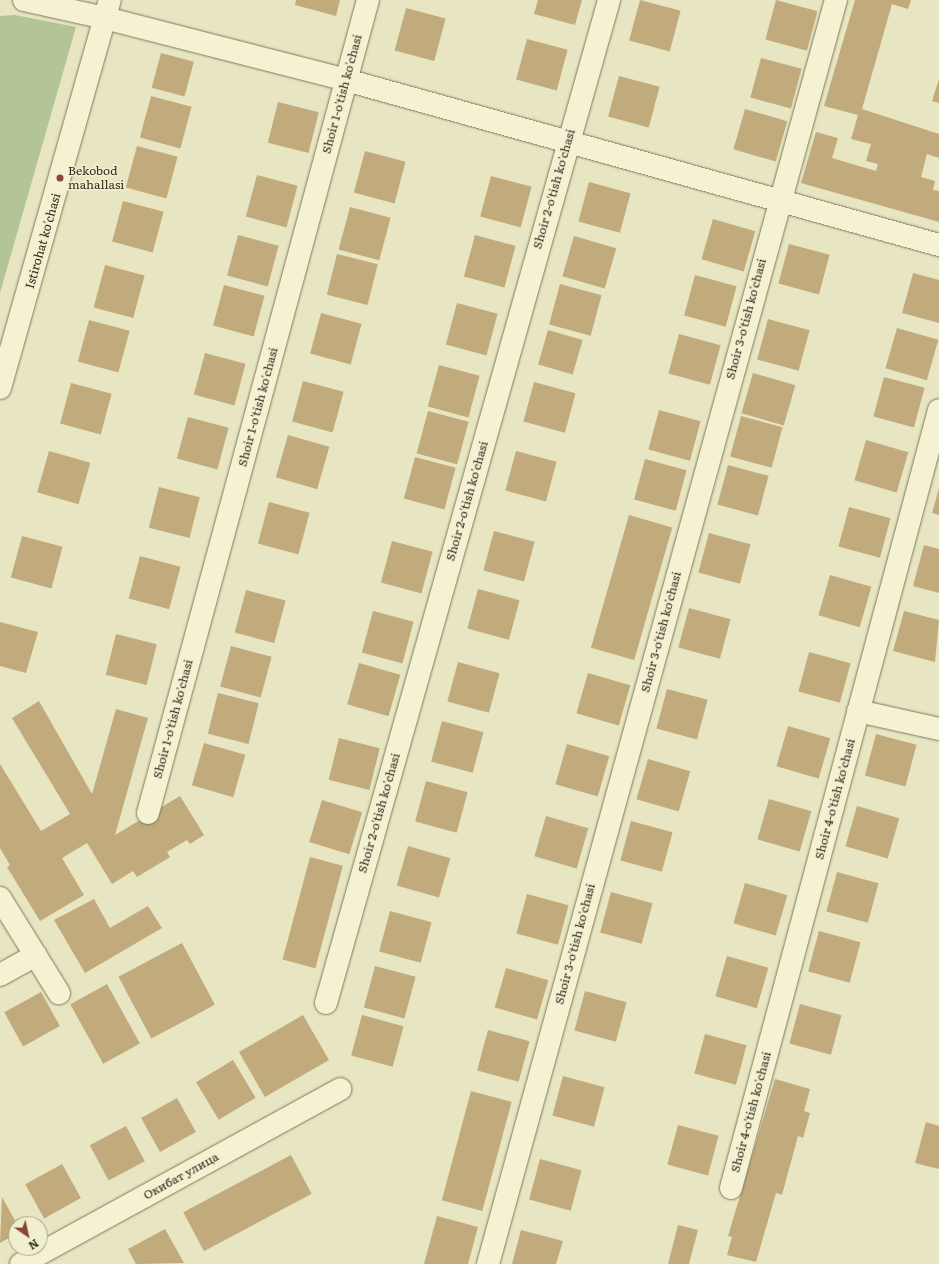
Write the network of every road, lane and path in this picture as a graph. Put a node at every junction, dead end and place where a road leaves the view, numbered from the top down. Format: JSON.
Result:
{"nodes":[{"id":1,"x":24,"y":0,"type":"edge"},
{"id":2,"x":368,"y":0,"type":"edge"},
{"id":3,"x":609,"y":0,"type":"edge"},
{"id":4,"x":836,"y":0,"type":"edge"},
{"id":5,"x":107,"y":9,"type":"edge"},
{"id":6,"x":346,"y":80,"type":"junction"},
{"id":7,"x":567,"y":143,"type":"junction"},
{"id":8,"x":778,"y":202,"type":"junction"},
{"id":9,"x":939,"y":245,"type":"edge"},
{"id":10,"x":6,"y":345,"type":"edge"},
{"id":11,"x":0,"y":388,"type":"edge"},
{"id":12,"x":939,"y":410,"type":"edge"},
{"id":13,"x":858,"y":711,"type":"junction"},
{"id":14,"x":939,"y":729,"type":"edge"},
{"id":15,"x":148,"y":813,"type":"dead end"},
{"id":16,"x":0,"y":898,"type":"edge"},
{"id":17,"x":36,"y":955,"type":"junction"},
{"id":18,"x":0,"y":975,"type":"edge"},
{"id":19,"x":60,"y":993,"type":"dead end"},
{"id":20,"x":326,"y":1003,"type":"dead end"},
{"id":21,"x":340,"y":1089,"type":"dead end"},
{"id":22,"x":731,"y":1188,"type":"dead end"},
{"id":23,"x":22,"y":1264,"type":"edge"},
{"id":24,"x":488,"y":1264,"type":"edge"}],
"edges":[{"from":1,"to":5,"type":"street"},
{"from":2,"to":6,"type":"street","name":"Shoir 1-o'tish ko'chasi"},
{"from":3,"to":7,"type":"street","name":"Shoir 2-o'tish ko'chasi"},
{"from":4,"to":8,"type":"street","name":"Shoir 3-o'tish ko'chasi"},
{"from":5,"to":6,"type":"street"},
{"from":5,"to":10,"type":"street","name":"Istirohat ko'chasi"},
{"from":6,"to":7,"type":"street"},
{"from":6,"to":15,"type":"street","name":"Shoir 1-o'tish ko'chasi"},
{"from":7,"to":8,"type":"street"},
{"from":7,"to":20,"type":"street","name":"Shoir 2-o'tish ko'chasi"},
{"from":8,"to":9,"type":"street"},
{"from":8,"to":24,"type":"street","name":"Shoir 3-o'tish ko'chasi"},
{"from":10,"to":11,"type":"street","name":"Istirohat ko'chasi"},
{"from":12,"to":13,"type":"street","name":"Shoir 4-o'tish ko'chasi"},
{"from":13,"to":14,"type":"street"},
{"from":13,"to":22,"type":"street","name":"Shoir 4-o'tish ko'chasi"},
{"from":16,"to":17,"type":"street"},
{"from":17,"to":18,"type":"street"},
{"from":17,"to":19,"type":"street"},
{"from":21,"to":23,"type":"street","name":"Окибат улица"}]}
